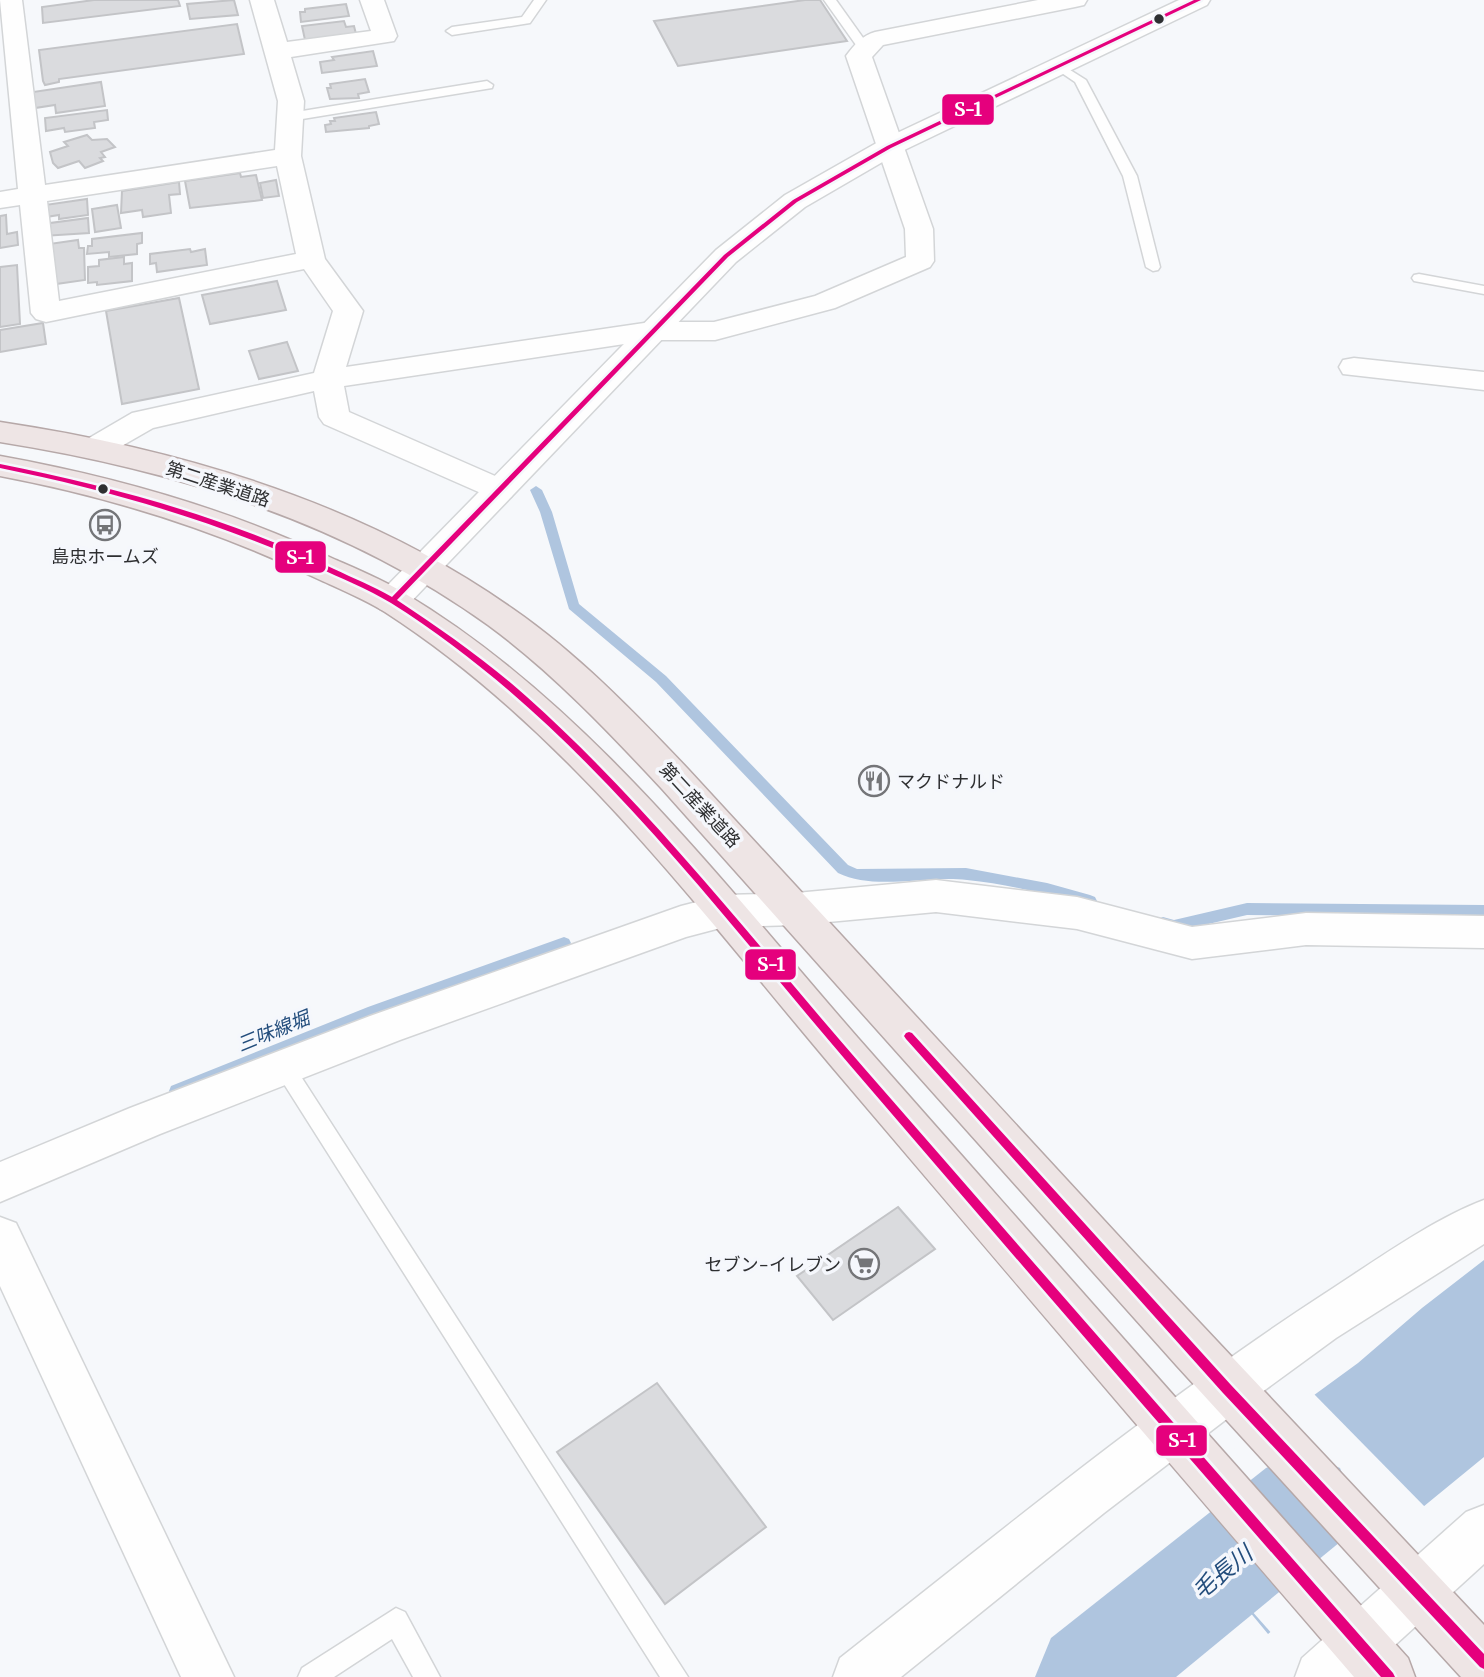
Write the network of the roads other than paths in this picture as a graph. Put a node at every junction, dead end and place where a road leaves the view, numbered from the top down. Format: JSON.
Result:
{"nodes":[{"id":1,"x":10,"y":0,"type":"edge"},
{"id":2,"x":262,"y":0,"type":"edge"},
{"id":3,"x":372,"y":0,"type":"edge"},
{"id":4,"x":540,"y":0,"type":"edge"},
{"id":5,"x":830,"y":0,"type":"edge"},
{"id":6,"x":1075,"y":0,"type":"edge"},
{"id":7,"x":1198,"y":0,"type":"edge"},
{"id":8,"x":452,"y":30,"type":"dead end"},
{"id":9,"x":865,"y":49,"type":"junction"},
{"id":10,"x":276,"y":51,"type":"junction"},
{"id":11,"x":1059,"y":67,"type":"junction"},
{"id":12,"x":487,"y":85,"type":"dead end"},
{"id":13,"x":290,"y":117,"type":"junction"},
{"id":14,"x":889,"y":147,"type":"junction"},
{"id":15,"x":288,"y":156,"type":"junction"},
{"id":16,"x":32,"y":195,"type":"junction"},
{"id":17,"x":0,"y":200,"type":"edge"},
{"id":18,"x":311,"y":259,"type":"junction"},
{"id":19,"x":1153,"y":267,"type":"dead end"},
{"id":20,"x":1419,"y":278,"type":"dead end"},
{"id":21,"x":1484,"y":290,"type":"edge"},
{"id":22,"x":651,"y":331,"type":"junction"},
{"id":23,"x":1354,"y":367,"type":"dead end"},
{"id":24,"x":327,"y":379,"type":"junction"},
{"id":25,"x":1484,"y":381,"type":"edge"},
{"id":26,"x":0,"y":432,"type":"edge"},
{"id":27,"x":95,"y":448,"type":"junction"},
{"id":28,"x":0,"y":466,"type":"edge"},
{"id":29,"x":499,"y":490,"type":"junction"},
{"id":30,"x":425,"y":568,"type":"junction"},
{"id":31,"x":393,"y":601,"type":"junction"},
{"id":32,"x":796,"y":909,"type":"junction"},
{"id":33,"x":724,"y":911,"type":"junction"},
{"id":34,"x":1484,"y":932,"type":"edge"},
{"id":35,"x":284,"y":1067,"type":"junction"},
{"id":36,"x":0,"y":1182,"type":"edge"},
{"id":37,"x":1484,"y":1220,"type":"edge"},
{"id":38,"x":0,"y":1237,"type":"edge"},
{"id":39,"x":1236,"y":1398,"type":"junction"},
{"id":40,"x":1179,"y":1440,"type":"junction"},
{"id":41,"x":1484,"y":1530,"type":"edge"},
{"id":42,"x":1410,"y":1584,"type":"junction"},
{"id":43,"x":1364,"y":1648,"type":"edge"},
{"id":44,"x":1484,"y":1664,"type":"edge"},
{"id":45,"x":208,"y":1677,"type":"edge"},
{"id":46,"x":312,"y":1677,"type":"edge"},
{"id":47,"x":427,"y":1677,"type":"edge"},
{"id":48,"x":675,"y":1677,"type":"edge"},
{"id":49,"x":859,"y":1677,"type":"edge"},
{"id":50,"x":1321,"y":1677,"type":"edge"}],
"edges":[{"from":1,"to":16,"type":"street"},
{"from":2,"to":10,"type":"street"},
{"from":3,"to":10,"type":"street"},
{"from":4,"to":8,"type":"lane"},
{"from":5,"to":9,"type":"lane"},
{"from":6,"to":9,"type":"street"},
{"from":7,"to":11,"type":"street"},
{"from":9,"to":14,"type":"street"},
{"from":10,"to":13,"type":"street"},
{"from":11,"to":14,"type":"street"},
{"from":11,"to":19,"type":"lane"},
{"from":12,"to":13,"type":"lane"},
{"from":13,"to":15,"type":"street"},
{"from":14,"to":22,"type":"street"},
{"from":14,"to":22,"type":"street"},
{"from":15,"to":16,"type":"street"},
{"from":15,"to":18,"type":"street"},
{"from":16,"to":17,"type":"street"},
{"from":16,"to":18,"type":"street"},
{"from":18,"to":24,"type":"street"},
{"from":20,"to":21,"type":"lane"},
{"from":22,"to":24,"type":"street"},
{"from":22,"to":29,"type":"street"},
{"from":23,"to":25,"type":"street"},
{"from":24,"to":27,"type":"street"},
{"from":24,"to":29,"type":"street"},
{"from":26,"to":27,"type":"main road","name":"第二産業道路"},
{"from":27,"to":30,"type":"main road","name":"第二産業道路"},
{"from":28,"to":31,"type":"main road","name":"第二産業道路"},
{"from":29,"to":30,"type":"street"},
{"from":30,"to":31,"type":"street"},
{"from":30,"to":32,"type":"main road","name":"第二産業道路"},
{"from":31,"to":33,"type":"main road","name":"第二産業道路"},
{"from":32,"to":33,"type":"street"},
{"from":32,"to":34,"type":"street"},
{"from":32,"to":39,"type":"main road","name":"第二産業道路"},
{"from":33,"to":35,"type":"street"},
{"from":33,"to":40,"type":"main road","name":"第二産業道路"},
{"from":35,"to":36,"type":"street"},
{"from":35,"to":48,"type":"lane"},
{"from":37,"to":39,"type":"street"},
{"from":38,"to":45,"type":"street"},
{"from":39,"to":40,"type":"street"},
{"from":39,"to":42,"type":"main road","name":"第二産業道路"},
{"from":40,"to":43,"type":"main road","name":"第二産業道路"},
{"from":40,"to":49,"type":"street"},
{"from":41,"to":42,"type":"street"},
{"from":42,"to":43,"type":"street"},
{"from":42,"to":44,"type":"main road","name":"第二産業道路"},
{"from":43,"to":50,"type":"street"},
{"from":46,"to":47,"type":"lane"}]}
